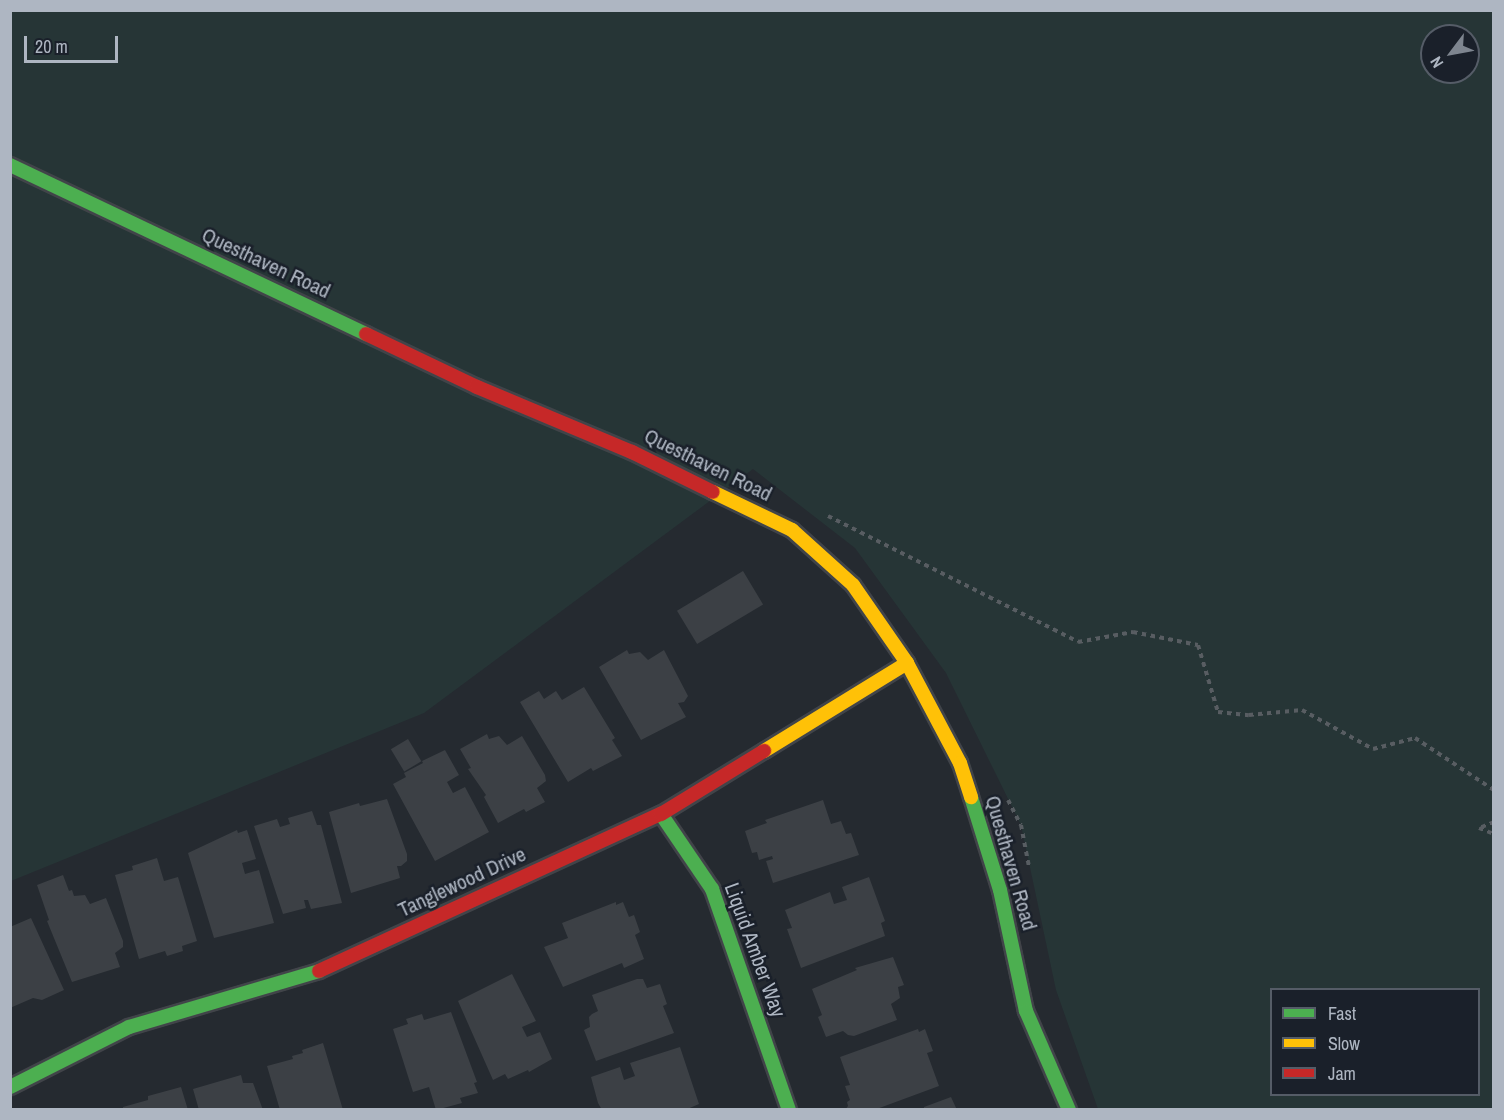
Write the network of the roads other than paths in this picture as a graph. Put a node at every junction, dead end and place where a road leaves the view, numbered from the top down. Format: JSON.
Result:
{"nodes":[{"id":1,"x":10,"y":165,"type":"edge"},
{"id":2,"x":907,"y":663,"type":"junction"},
{"id":3,"x":661,"y":814,"type":"junction"},
{"id":4,"x":10,"y":1087,"type":"edge"},
{"id":5,"x":789,"y":1110,"type":"edge"},
{"id":6,"x":1069,"y":1110,"type":"edge"}],
"edges":[{"from":1,"to":2,"type":"street","name":"Questhaven Road"},
{"from":2,"to":3,"type":"street","name":"Tanglewood Drive"},
{"from":2,"to":6,"type":"street","name":"Questhaven Road"},
{"from":3,"to":4,"type":"street","name":"Tanglewood Drive"},
{"from":3,"to":5,"type":"street","name":"Liquid Amber Way"}]}
